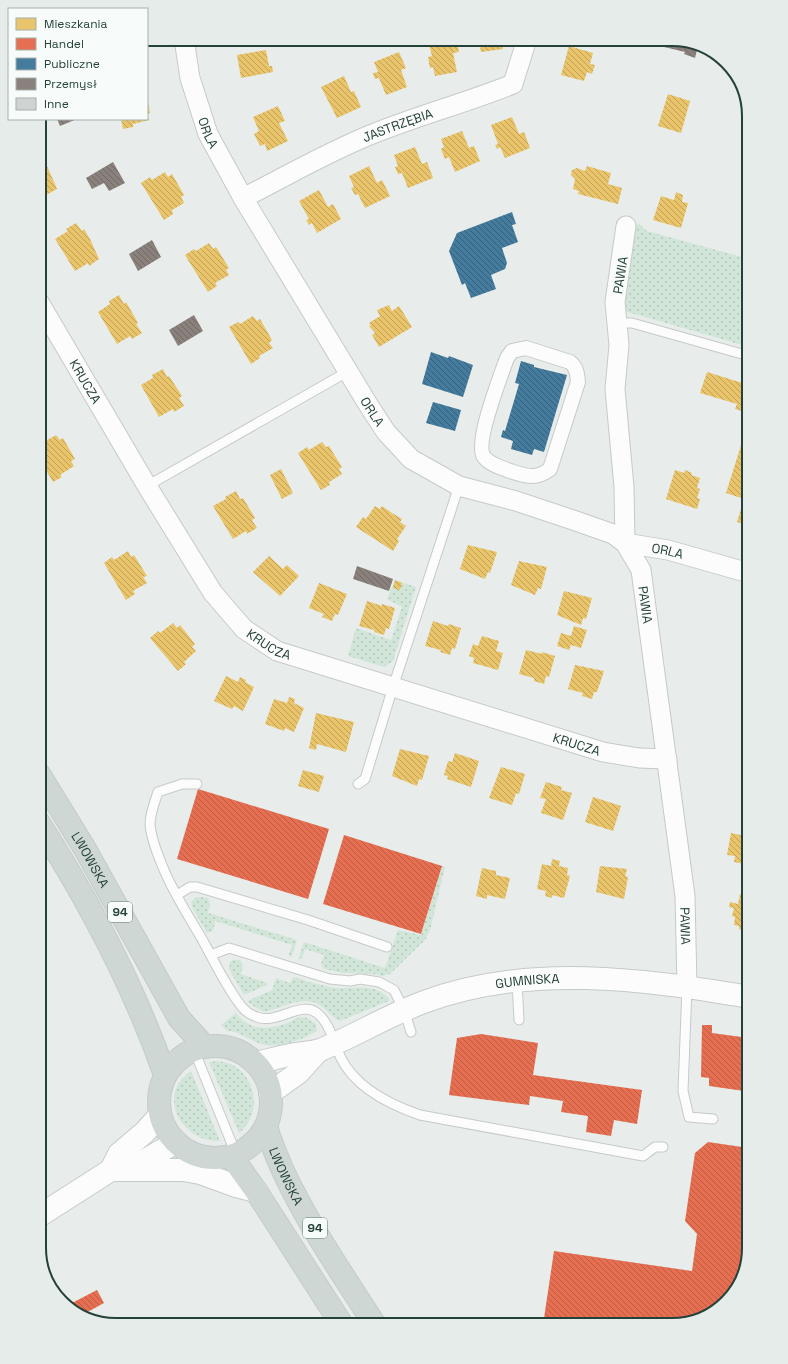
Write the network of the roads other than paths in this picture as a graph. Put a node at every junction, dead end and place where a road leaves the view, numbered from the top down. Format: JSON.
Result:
{"nodes":[{"id":1,"x":185,"y":46,"type":"edge"},
{"id":2,"x":525,"y":46,"type":"edge"},
{"id":3,"x":243,"y":198,"type":"junction"},
{"id":4,"x":626,"y":226,"type":"dead end"},
{"id":5,"x":46,"y":314,"type":"edge"},
{"id":6,"x":616,"y":323,"type":"junction"},
{"id":7,"x":742,"y":354,"type":"edge"},
{"id":8,"x":347,"y":372,"type":"junction"},
{"id":9,"x":544,"y":474,"type":"joint"},
{"id":10,"x":146,"y":486,"type":"junction"},
{"id":11,"x":459,"y":486,"type":"junction"},
{"id":12,"x":625,"y":543,"type":"junction"},
{"id":13,"x":742,"y":571,"type":"edge"},
{"id":14,"x":393,"y":687,"type":"junction"},
{"id":15,"x":667,"y":759,"type":"junction"},
{"id":16,"x":197,"y":784,"type":"dead end"},
{"id":17,"x":358,"y":784,"type":"dead end"},
{"id":18,"x":46,"y":785,"type":"edge"},
{"id":19,"x":46,"y":834,"type":"edge"},
{"id":20,"x":177,"y":895,"type":"junction"},
{"id":21,"x":387,"y":947,"type":"dead end"},
{"id":22,"x":211,"y":956,"type":"junction"},
{"id":23,"x":517,"y":980,"type":"junction"},
{"id":24,"x":687,"y":987,"type":"junction"},
{"id":25,"x":742,"y":996,"type":"edge"},
{"id":26,"x":404,"y":1010,"type":"junction"},
{"id":27,"x":519,"y":1020,"type":"dead end"},
{"id":28,"x":411,"y":1032,"type":"dead end"},
{"id":29,"x":326,"y":1047,"type":"junction"},
{"id":30,"x":199,"y":1048,"type":"junction"},
{"id":31,"x":255,"y":1063,"type":"junction"},
{"id":32,"x":165,"y":1075,"type":"junction"},
{"id":33,"x":270,"y":1094,"type":"junction"},
{"id":34,"x":160,"y":1115,"type":"junction"},
{"id":35,"x":713,"y":1119,"type":"dead end"},
{"id":36,"x":266,"y":1126,"type":"junction"},
{"id":37,"x":176,"y":1142,"type":"junction"},
{"id":38,"x":664,"y":1147,"type":"dead end"},
{"id":39,"x":233,"y":1155,"type":"junction"},
{"id":40,"x":120,"y":1170,"type":"junction"},
{"id":41,"x":256,"y":1191,"type":"junction"},
{"id":42,"x":46,"y":1212,"type":"edge"},
{"id":43,"x":338,"y":1318,"type":"edge"},
{"id":44,"x":371,"y":1318,"type":"edge"}],
"edges":[{"from":1,"to":3,"type":"street","name":"ORLA"},
{"from":2,"to":3,"type":"street","name":"JASTRZĘBIA"},
{"from":3,"to":8,"type":"street","name":"ORLA"},
{"from":4,"to":6,"type":"street","name":"PAWIA"},
{"from":5,"to":10,"type":"street","name":"KRUCZA"},
{"from":6,"to":7,"type":"lane"},
{"from":6,"to":12,"type":"street","name":"PAWIA"},
{"from":8,"to":10,"type":"lane"},
{"from":8,"to":11,"type":"street","name":"ORLA"},
{"from":9,"to":9,"type":"street"},
{"from":10,"to":14,"type":"street","name":"KRUCZA"},
{"from":11,"to":12,"type":"street","name":"ORLA"},
{"from":11,"to":14,"type":"lane"},
{"from":12,"to":13,"type":"street","name":"ORLA"},
{"from":12,"to":15,"type":"street","name":"PAWIA"},
{"from":14,"to":15,"type":"street","name":"KRUCZA"},
{"from":14,"to":17,"type":"lane"},
{"from":15,"to":24,"type":"street","name":"PAWIA"},
{"from":16,"to":20,"type":"lane"},
{"from":18,"to":30,"type":"main road","name":"LWOWSKA","number":"94"},
{"from":19,"to":32,"type":"main road","name":"LWOWSKA","number":"94"},
{"from":20,"to":21,"type":"lane"},
{"from":20,"to":22,"type":"lane"},
{"from":22,"to":26,"type":"lane"},
{"from":22,"to":29,"type":"lane"},
{"from":23,"to":24,"type":"street","name":"GUMNISKA"},
{"from":23,"to":26,"type":"street","name":"GUMNISKA"},
{"from":23,"to":27,"type":"lane"},
{"from":24,"to":25,"type":"street","name":"GUMNISKA"},
{"from":24,"to":35,"type":"lane"},
{"from":26,"to":28,"type":"lane"},
{"from":26,"to":29,"type":"street","name":"GUMNISKA"},
{"from":29,"to":31,"type":"street"},
{"from":29,"to":33,"type":"street"},
{"from":29,"to":38,"type":"lane"},
{"from":30,"to":31,"type":"main road"},
{"from":30,"to":32,"type":"main road"},
{"from":30,"to":39,"type":"lane"},
{"from":31,"to":33,"type":"main road"},
{"from":32,"to":34,"type":"main road"},
{"from":33,"to":36,"type":"main road"},
{"from":34,"to":37,"type":"main road"},
{"from":34,"to":40,"type":"street"},
{"from":36,"to":39,"type":"main road"},
{"from":36,"to":44,"type":"main road","name":"LWOWSKA","number":"94"},
{"from":37,"to":39,"type":"main road"},
{"from":37,"to":40,"type":"street"},
{"from":39,"to":41,"type":"main road","number":"94"},
{"from":40,"to":41,"type":"street"},
{"from":40,"to":42,"type":"street"},
{"from":41,"to":43,"type":"main road","number":"94"}]}
